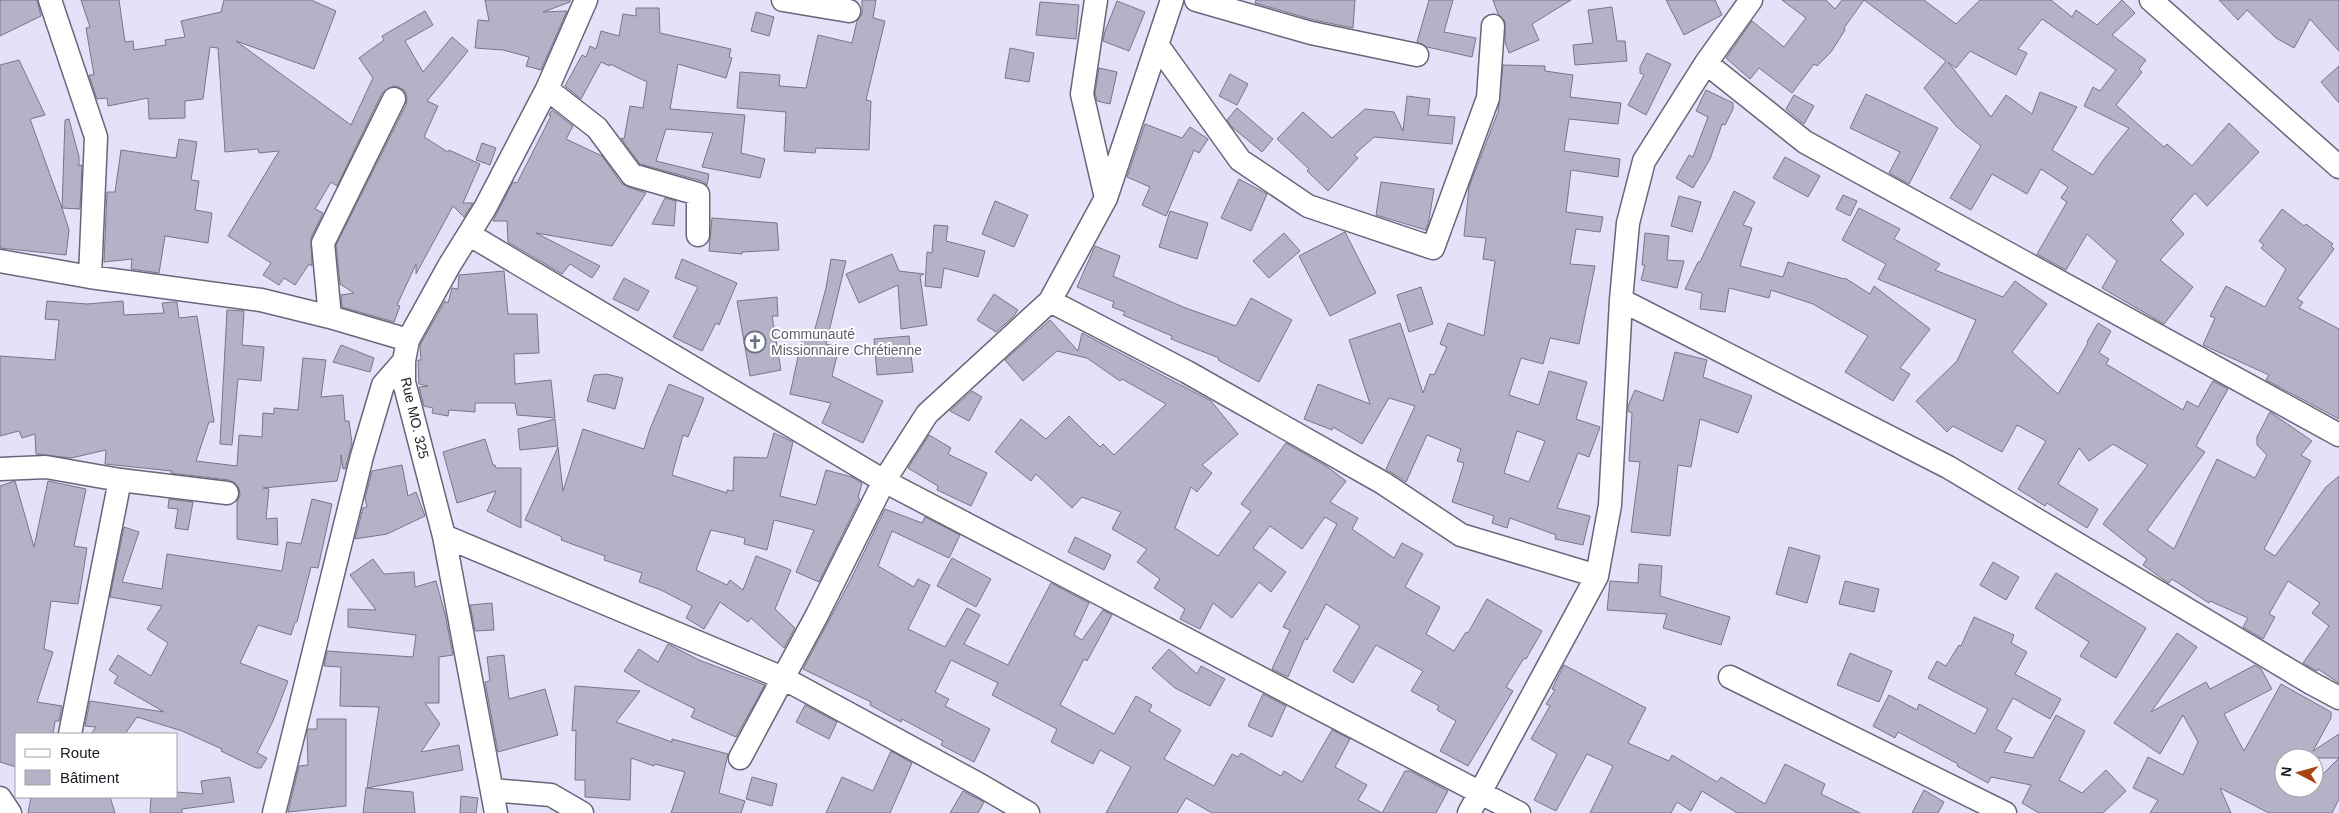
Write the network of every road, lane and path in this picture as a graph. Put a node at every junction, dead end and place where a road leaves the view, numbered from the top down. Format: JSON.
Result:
{"nodes":[{"id":1,"x":50,"y":0,"type":"edge"},
{"id":2,"x":586,"y":0,"type":"edge"},
{"id":3,"x":783,"y":0,"type":"edge"},
{"id":4,"x":1096,"y":0,"type":"edge"},
{"id":5,"x":1172,"y":0,"type":"edge"},
{"id":6,"x":1196,"y":0,"type":"edge"},
{"id":7,"x":1750,"y":0,"type":"edge"},
{"id":8,"x":2152,"y":0,"type":"edge"},
{"id":9,"x":849,"y":11,"type":"dead end"},
{"id":10,"x":1493,"y":26,"type":"dead end"},
{"id":11,"x":1158,"y":46,"type":"junction"},
{"id":12,"x":1417,"y":55,"type":"dead end"},
{"id":13,"x":1706,"y":63,"type":"junction"},
{"id":14,"x":547,"y":89,"type":"junction"},
{"id":15,"x":394,"y":99,"type":"dead end"},
{"id":16,"x":2339,"y":167,"type":"edge"},
{"id":17,"x":1106,"y":198,"type":"junction"},
{"id":18,"x":470,"y":235,"type":"junction"},
{"id":19,"x":698,"y":235,"type":"dead end"},
{"id":20,"x":0,"y":262,"type":"edge"},
{"id":21,"x":90,"y":277,"type":"junction"},
{"id":22,"x":1621,"y":300,"type":"junction"},
{"id":23,"x":1050,"y":301,"type":"junction"},
{"id":24,"x":330,"y":317,"type":"junction"},
{"id":25,"x":406,"y":350,"type":"junction"},
{"id":26,"x":2339,"y":435,"type":"edge"},
{"id":27,"x":0,"y":469,"type":"edge"},
{"id":28,"x":120,"y":480,"type":"junction"},
{"id":29,"x":884,"y":481,"type":"junction"},
{"id":30,"x":227,"y":493,"type":"dead end"},
{"id":31,"x":444,"y":536,"type":"junction"},
{"id":32,"x":1597,"y":576,"type":"junction"},
{"id":33,"x":1730,"y":677,"type":"dead end"},
{"id":34,"x":783,"y":678,"type":"junction"},
{"id":35,"x":2339,"y":698,"type":"edge"},
{"id":36,"x":70,"y":733,"type":"edge"},
{"id":37,"x":740,"y":758,"type":"dead end"},
{"id":38,"x":492,"y":790,"type":"junction"},
{"id":39,"x":1480,"y":792,"type":"junction"},
{"id":40,"x":0,"y":798,"type":"edge"},
{"id":41,"x":10,"y":813,"type":"edge"},
{"id":42,"x":274,"y":813,"type":"edge"},
{"id":43,"x":496,"y":813,"type":"edge"},
{"id":44,"x":582,"y":813,"type":"edge"},
{"id":45,"x":1028,"y":813,"type":"edge"},
{"id":46,"x":1469,"y":813,"type":"edge"},
{"id":47,"x":1519,"y":813,"type":"edge"},
{"id":48,"x":2005,"y":813,"type":"edge"}],
"edges":[{"from":1,"to":21,"type":"street"},
{"from":2,"to":14,"type":"street"},
{"from":3,"to":9,"type":"street"},
{"from":4,"to":17,"type":"street"},
{"from":5,"to":11,"type":"street"},
{"from":6,"to":12,"type":"street"},
{"from":7,"to":13,"type":"street"},
{"from":8,"to":16,"type":"street"},
{"from":10,"to":11,"type":"street"},
{"from":11,"to":17,"type":"street"},
{"from":13,"to":22,"type":"street"},
{"from":13,"to":26,"type":"street"},
{"from":14,"to":18,"type":"street"},
{"from":14,"to":19,"type":"street"},
{"from":15,"to":24,"type":"street"},
{"from":17,"to":23,"type":"street"},
{"from":18,"to":25,"type":"street"},
{"from":18,"to":29,"type":"street"},
{"from":20,"to":21,"type":"street"},
{"from":21,"to":24,"type":"street"},
{"from":22,"to":32,"type":"street"},
{"from":22,"to":35,"type":"street"},
{"from":23,"to":29,"type":"street"},
{"from":23,"to":32,"type":"street"},
{"from":24,"to":25,"type":"street"},
{"from":25,"to":31,"type":"street","name":"Rue MO. 325"},
{"from":25,"to":42,"type":"street"},
{"from":27,"to":28,"type":"street"},
{"from":28,"to":30,"type":"street"},
{"from":28,"to":36,"type":"street"},
{"from":29,"to":34,"type":"street"},
{"from":29,"to":39,"type":"street"},
{"from":31,"to":34,"type":"street"},
{"from":31,"to":38,"type":"street","name":"Rue MO. 325"},
{"from":32,"to":39,"type":"street"},
{"from":33,"to":48,"type":"street"},
{"from":34,"to":37,"type":"street"},
{"from":34,"to":45,"type":"street"},
{"from":38,"to":43,"type":"street","name":"Rue MO. 325"},
{"from":38,"to":44,"type":"street"},
{"from":39,"to":46,"type":"street"},
{"from":39,"to":47,"type":"street"},
{"from":40,"to":41,"type":"street"}]}
